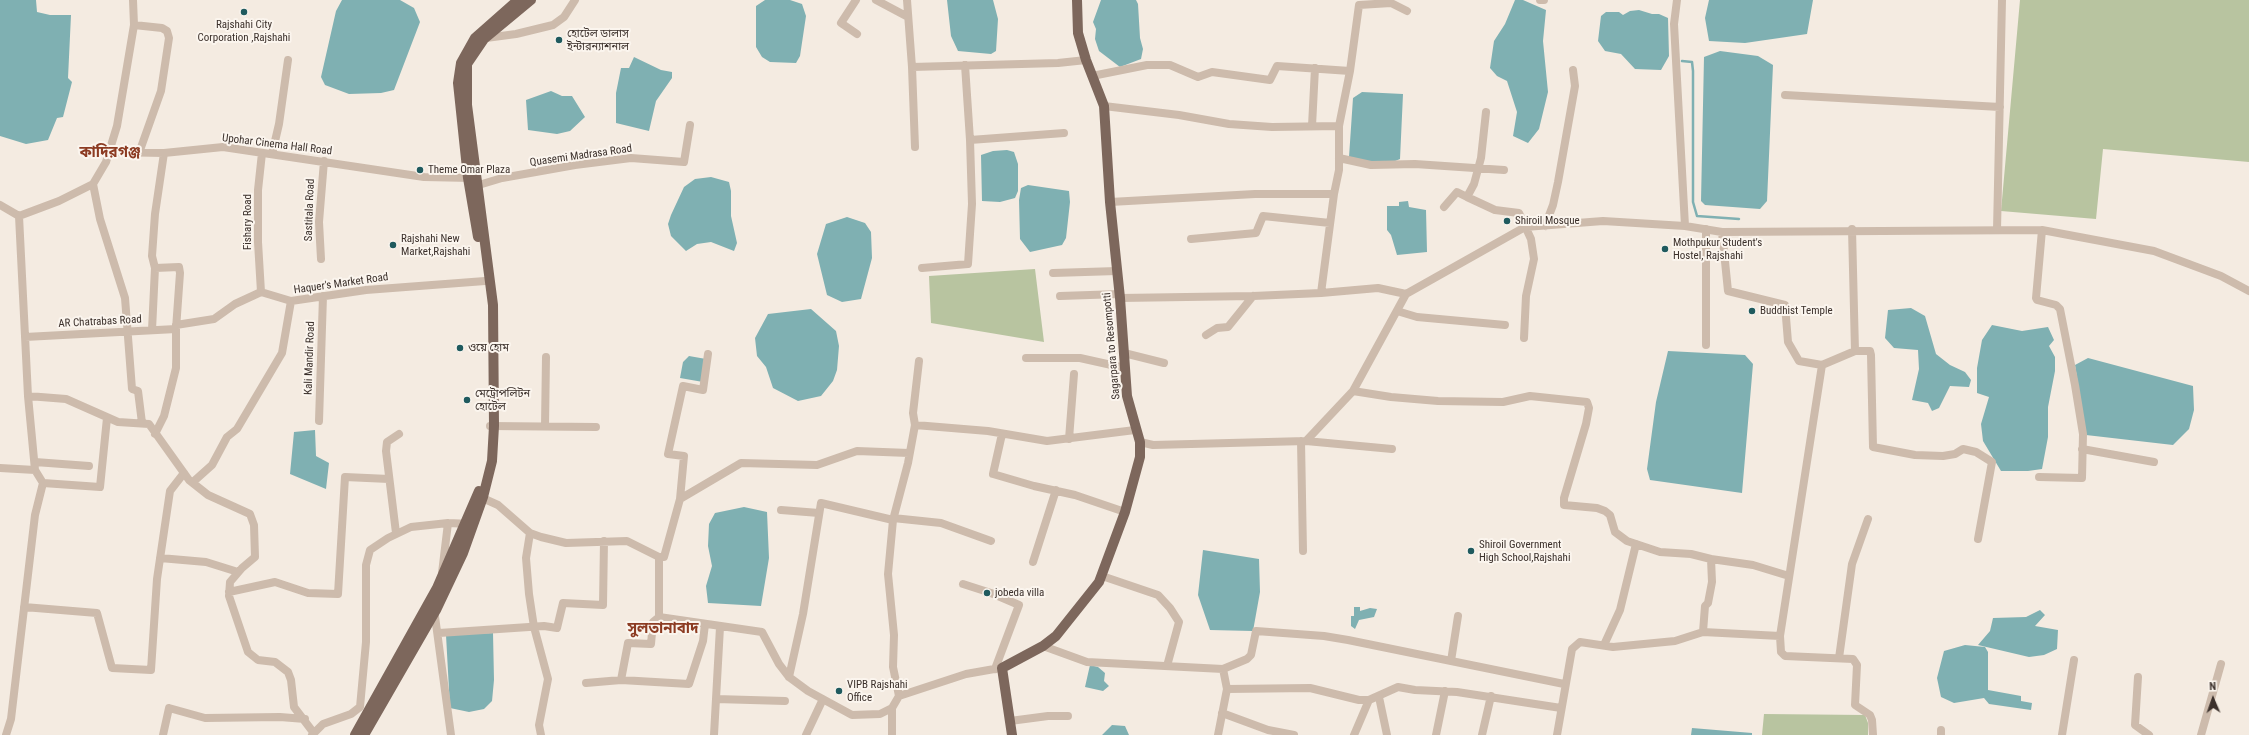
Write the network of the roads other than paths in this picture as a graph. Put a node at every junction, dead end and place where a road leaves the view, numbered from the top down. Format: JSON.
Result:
{"nodes":[{"id":1,"x":133,"y":0,"type":"edge"},
{"id":2,"x":518,"y":0,"type":"edge"},
{"id":3,"x":531,"y":0,"type":"edge"},
{"id":4,"x":575,"y":0,"type":"edge"},
{"id":5,"x":856,"y":0,"type":"edge"},
{"id":6,"x":876,"y":0,"type":"edge"},
{"id":7,"x":907,"y":0,"type":"edge"},
{"id":8,"x":1077,"y":0,"type":"edge"},
{"id":9,"x":1540,"y":0,"type":"edge"},
{"id":10,"x":1544,"y":0,"type":"edge"},
{"id":11,"x":1677,"y":0,"type":"edge"},
{"id":12,"x":2002,"y":0,"type":"edge"},
{"id":13,"x":1390,"y":2,"type":"edge"},
{"id":14,"x":1407,"y":11,"type":"dead end"},
{"id":15,"x":908,"y":17,"type":"junction"},
{"id":16,"x":134,"y":25,"type":"junction"},
{"id":17,"x":857,"y":34,"type":"dead end"},
{"id":18,"x":480,"y":38,"type":"junction"},
{"id":19,"x":288,"y":60,"type":"dead end"},
{"id":20,"x":1086,"y":60,"type":"junction"},
{"id":21,"x":965,"y":65,"type":"junction"},
{"id":22,"x":912,"y":67,"type":"junction"},
{"id":23,"x":1315,"y":68,"type":"junction"},
{"id":24,"x":1573,"y":70,"type":"dead end"},
{"id":25,"x":1350,"y":71,"type":"junction"},
{"id":26,"x":1092,"y":76,"type":"junction"},
{"id":27,"x":1785,"y":95,"type":"dead end"},
{"id":28,"x":1104,"y":106,"type":"junction"},
{"id":29,"x":2000,"y":107,"type":"junction"},
{"id":30,"x":1486,"y":112,"type":"dead end"},
{"id":31,"x":690,"y":125,"type":"dead end"},
{"id":32,"x":1312,"y":126,"type":"junction"},
{"id":33,"x":1339,"y":126,"type":"junction"},
{"id":34,"x":1064,"y":133,"type":"dead end"},
{"id":35,"x":970,"y":140,"type":"junction"},
{"id":36,"x":915,"y":147,"type":"dead end"},
{"id":37,"x":110,"y":152,"type":"junction"},
{"id":38,"x":164,"y":153,"type":"junction"},
{"id":39,"x":262,"y":153,"type":"junction"},
{"id":40,"x":139,"y":154,"type":"junction"},
{"id":41,"x":272,"y":154,"type":"junction"},
{"id":42,"x":1339,"y":158,"type":"junction"},
{"id":43,"x":324,"y":161,"type":"junction"},
{"id":44,"x":1478,"y":169,"type":"junction"},
{"id":45,"x":1504,"y":170,"type":"dead end"},
{"id":46,"x":472,"y":182,"type":"junction"},
{"id":47,"x":93,"y":184,"type":"junction"},
{"id":48,"x":1334,"y":194,"type":"junction"},
{"id":49,"x":1467,"y":198,"type":"junction"},
{"id":50,"x":1110,"y":202,"type":"junction"},
{"id":51,"x":0,"y":205,"type":"edge"},
{"id":52,"x":1444,"y":207,"type":"dead end"},
{"id":53,"x":19,"y":216,"type":"junction"},
{"id":54,"x":1330,"y":223,"type":"junction"},
{"id":55,"x":1545,"y":226,"type":"junction"},
{"id":56,"x":1685,"y":226,"type":"junction"},
{"id":57,"x":1525,"y":227,"type":"junction"},
{"id":58,"x":1706,"y":229,"type":"junction"},
{"id":59,"x":1852,"y":230,"type":"junction"},
{"id":60,"x":1996,"y":230,"type":"junction"},
{"id":61,"x":2042,"y":230,"type":"junction"},
{"id":62,"x":1722,"y":232,"type":"junction"},
{"id":63,"x":1190,"y":238,"type":"dead end"},
{"id":64,"x":321,"y":259,"type":"dead end"},
{"id":65,"x":155,"y":268,"type":"junction"},
{"id":66,"x":922,"y":268,"type":"dead end"},
{"id":67,"x":1117,"y":271,"type":"junction"},
{"id":68,"x":1053,"y":273,"type":"dead end"},
{"id":69,"x":485,"y":281,"type":"junction"},
{"id":70,"x":2249,"y":291,"type":"edge"},
{"id":71,"x":261,"y":292,"type":"junction"},
{"id":72,"x":1321,"y":293,"type":"junction"},
{"id":73,"x":1406,"y":294,"type":"junction"},
{"id":74,"x":323,"y":296,"type":"junction"},
{"id":75,"x":1060,"y":296,"type":"dead end"},
{"id":76,"x":1120,"y":296,"type":"junction"},
{"id":77,"x":1253,"y":296,"type":"junction"},
{"id":78,"x":291,"y":301,"type":"junction"},
{"id":79,"x":1397,"y":311,"type":"junction"},
{"id":80,"x":1505,"y":325,"type":"dead end"},
{"id":81,"x":176,"y":327,"type":"junction"},
{"id":82,"x":152,"y":330,"type":"junction"},
{"id":83,"x":128,"y":332,"type":"junction"},
{"id":84,"x":1206,"y":335,"type":"dead end"},
{"id":85,"x":25,"y":337,"type":"junction"},
{"id":86,"x":1524,"y":338,"type":"dead end"},
{"id":87,"x":1706,"y":345,"type":"dead end"},
{"id":88,"x":1855,"y":351,"type":"junction"},
{"id":89,"x":1124,"y":353,"type":"junction"},
{"id":90,"x":708,"y":354,"type":"dead end"},
{"id":91,"x":546,"y":357,"type":"dead end"},
{"id":92,"x":1026,"y":358,"type":"dead end"},
{"id":93,"x":919,"y":361,"type":"dead end"},
{"id":94,"x":1164,"y":363,"type":"dead end"},
{"id":95,"x":1822,"y":365,"type":"junction"},
{"id":96,"x":1125,"y":368,"type":"junction"},
{"id":97,"x":1074,"y":374,"type":"dead end"},
{"id":98,"x":1353,"y":391,"type":"junction"},
{"id":99,"x":28,"y":396,"type":"junction"},
{"id":100,"x":107,"y":418,"type":"junction"},
{"id":101,"x":319,"y":421,"type":"dead end"},
{"id":102,"x":142,"y":423,"type":"junction"},
{"id":103,"x":915,"y":425,"type":"junction"},
{"id":104,"x":492,"y":426,"type":"junction"},
{"id":105,"x":545,"y":426,"type":"junction"},
{"id":106,"x":596,"y":427,"type":"dead end"},
{"id":107,"x":1135,"y":430,"type":"junction"},
{"id":108,"x":155,"y":434,"type":"junction"},
{"id":109,"x":399,"y":434,"type":"dead end"},
{"id":110,"x":1002,"y":434,"type":"junction"},
{"id":111,"x":1069,"y":439,"type":"junction"},
{"id":112,"x":1303,"y":441,"type":"junction"},
{"id":113,"x":1140,"y":442,"type":"junction"},
{"id":114,"x":1392,"y":449,"type":"dead end"},
{"id":115,"x":2082,"y":449,"type":"junction"},
{"id":116,"x":909,"y":454,"type":"junction"},
{"id":117,"x":2154,"y":462,"type":"dead end"},
{"id":118,"x":35,"y":466,"type":"junction"},
{"id":119,"x":89,"y":466,"type":"dead end"},
{"id":120,"x":0,"y":468,"type":"edge"},
{"id":121,"x":184,"y":473,"type":"junction"},
{"id":122,"x":2039,"y":477,"type":"dead end"},
{"id":123,"x":389,"y":479,"type":"junction"},
{"id":124,"x":192,"y":482,"type":"junction"},
{"id":125,"x":43,"y":483,"type":"junction"},
{"id":126,"x":1056,"y":490,"type":"junction"},
{"id":127,"x":480,"y":496,"type":"junction"},
{"id":128,"x":680,"y":499,"type":"junction"},
{"id":129,"x":781,"y":510,"type":"dead end"},
{"id":130,"x":1125,"y":512,"type":"junction"},
{"id":131,"x":819,"y":513,"type":"junction"},
{"id":132,"x":893,"y":519,"type":"junction"},
{"id":133,"x":1868,"y":519,"type":"dead end"},
{"id":134,"x":448,"y":523,"type":"junction"},
{"id":135,"x":469,"y":524,"type":"junction"},
{"id":136,"x":530,"y":533,"type":"junction"},
{"id":137,"x":396,"y":534,"type":"junction"},
{"id":138,"x":1978,"y":540,"type":"dead end"},
{"id":139,"x":604,"y":541,"type":"junction"},
{"id":140,"x":991,"y":541,"type":"dead end"},
{"id":141,"x":1636,"y":544,"type":"junction"},
{"id":142,"x":1303,"y":551,"type":"dead end"},
{"id":143,"x":659,"y":557,"type":"junction"},
{"id":144,"x":160,"y":558,"type":"junction"},
{"id":145,"x":1711,"y":560,"type":"junction"},
{"id":146,"x":1033,"y":562,"type":"dead end"},
{"id":147,"x":238,"y":572,"type":"junction"},
{"id":148,"x":441,"y":576,"type":"junction"},
{"id":149,"x":1102,"y":576,"type":"junction"},
{"id":150,"x":1789,"y":576,"type":"junction"},
{"id":151,"x":963,"y":584,"type":"dead end"},
{"id":152,"x":229,"y":592,"type":"junction"},
{"id":153,"x":432,"y":607,"type":"junction"},
{"id":154,"x":24,"y":608,"type":"junction"},
{"id":155,"x":659,"y":616,"type":"junction"},
{"id":156,"x":1458,"y":616,"type":"dead end"},
{"id":157,"x":705,"y":624,"type":"junction"},
{"id":158,"x":534,"y":627,"type":"junction"},
{"id":159,"x":720,"y":627,"type":"junction"},
{"id":160,"x":1703,"y":632,"type":"junction"},
{"id":161,"x":439,"y":633,"type":"junction"},
{"id":162,"x":1780,"y":636,"type":"junction"},
{"id":163,"x":1604,"y":645,"type":"junction"},
{"id":164,"x":1043,"y":646,"type":"junction"},
{"id":165,"x":1839,"y":658,"type":"junction"},
{"id":166,"x":2074,"y":660,"type":"dead end"},
{"id":167,"x":1451,"y":661,"type":"junction"},
{"id":168,"x":2221,"y":664,"type":"dead end"},
{"id":169,"x":1168,"y":666,"type":"junction"},
{"id":170,"x":998,"y":668,"type":"junction"},
{"id":171,"x":1223,"y":669,"type":"junction"},
{"id":172,"x":789,"y":677,"type":"junction"},
{"id":173,"x":2138,"y":677,"type":"dead end"},
{"id":174,"x":621,"y":680,"type":"junction"},
{"id":175,"x":586,"y":683,"type":"dead end"},
{"id":176,"x":1564,"y":684,"type":"junction"},
{"id":177,"x":1227,"y":688,"type":"junction"},
{"id":178,"x":1445,"y":691,"type":"junction"},
{"id":179,"x":899,"y":696,"type":"junction"},
{"id":180,"x":1491,"y":696,"type":"junction"},
{"id":181,"x":1379,"y":697,"type":"junction"},
{"id":182,"x":716,"y":699,"type":"junction"},
{"id":183,"x":823,"y":699,"type":"junction"},
{"id":184,"x":1369,"y":700,"type":"junction"},
{"id":185,"x":785,"y":701,"type":"dead end"},
{"id":186,"x":892,"y":708,"type":"junction"},
{"id":187,"x":1561,"y":708,"type":"junction"},
{"id":188,"x":363,"y":711,"type":"junction"},
{"id":189,"x":1222,"y":713,"type":"junction"},
{"id":190,"x":1068,"y":716,"type":"dead end"},
{"id":191,"x":305,"y":719,"type":"junction"},
{"id":192,"x":1010,"y":721,"type":"junction"},
{"id":193,"x":369,"y":732,"type":"edge"},
{"id":194,"x":313,"y":733,"type":"edge"},
{"id":195,"x":6,"y":735,"type":"edge"},
{"id":196,"x":163,"y":735,"type":"edge"},
{"id":197,"x":354,"y":735,"type":"edge"},
{"id":198,"x":451,"y":735,"type":"edge"},
{"id":199,"x":541,"y":735,"type":"edge"},
{"id":200,"x":714,"y":735,"type":"edge"},
{"id":201,"x":806,"y":735,"type":"edge"},
{"id":202,"x":892,"y":735,"type":"edge"},
{"id":203,"x":1012,"y":735,"type":"edge"},
{"id":204,"x":1218,"y":735,"type":"edge"},
{"id":205,"x":1294,"y":735,"type":"edge"},
{"id":206,"x":1354,"y":735,"type":"edge"},
{"id":207,"x":1387,"y":735,"type":"edge"},
{"id":208,"x":1436,"y":735,"type":"edge"},
{"id":209,"x":1482,"y":735,"type":"edge"},
{"id":210,"x":1557,"y":735,"type":"edge"},
{"id":211,"x":1872,"y":735,"type":"edge"},
{"id":212,"x":2062,"y":735,"type":"edge"},
{"id":213,"x":2149,"y":735,"type":"edge"},
{"id":214,"x":2201,"y":735,"type":"edge"}],
"edges":[{"from":1,"to":16,"type":"street"},
{"from":2,"to":18,"type":"main road"},
{"from":3,"to":18,"type":"main road"},
{"from":4,"to":18,"type":"street"},
{"from":5,"to":17,"type":"street"},
{"from":6,"to":15,"type":"street"},
{"from":7,"to":15,"type":"street"},
{"from":8,"to":20,"type":"main road","name":"Sagarpara to Resompotti"},
{"from":9,"to":10,"type":"street"},
{"from":11,"to":56,"type":"street"},
{"from":12,"to":29,"type":"street"},
{"from":13,"to":14,"type":"street"},
{"from":13,"to":25,"type":"street"},
{"from":15,"to":22,"type":"street"},
{"from":16,"to":37,"type":"street"},
{"from":16,"to":40,"type":"street"},
{"from":18,"to":46,"type":"main road"},
{"from":19,"to":41,"type":"street"},
{"from":20,"to":21,"type":"street"},
{"from":20,"to":26,"type":"main road","name":"Sagarpara to Resompotti"},
{"from":21,"to":22,"type":"street"},
{"from":21,"to":35,"type":"street"},
{"from":22,"to":36,"type":"street"},
{"from":23,"to":25,"type":"street"},
{"from":23,"to":26,"type":"street"},
{"from":23,"to":32,"type":"street"},
{"from":24,"to":55,"type":"street"},
{"from":25,"to":33,"type":"street"},
{"from":26,"to":28,"type":"main road","name":"Sagarpara to Resompotti"},
{"from":27,"to":29,"type":"street"},
{"from":28,"to":32,"type":"street"},
{"from":28,"to":50,"type":"main road","name":"Sagarpara to Resompotti"},
{"from":29,"to":60,"type":"street"},
{"from":30,"to":44,"type":"street"},
{"from":31,"to":46,"type":"street","name":"Quasemi Madrasa Road"},
{"from":32,"to":33,"type":"street"},
{"from":33,"to":42,"type":"street"},
{"from":34,"to":35,"type":"street"},
{"from":35,"to":66,"type":"street"},
{"from":37,"to":40,"type":"street","name":"Upohar Cinema Hall Road"},
{"from":37,"to":47,"type":"street"},
{"from":38,"to":39,"type":"street","name":"Upohar Cinema Hall Road"},
{"from":38,"to":40,"type":"street","name":"Upohar Cinema Hall Road"},
{"from":38,"to":65,"type":"street"},
{"from":39,"to":41,"type":"street","name":"Upohar Cinema Hall Road"},
{"from":39,"to":71,"type":"street","name":"Fishary Road"},
{"from":41,"to":43,"type":"street","name":"Upohar Cinema Hall Road"},
{"from":42,"to":44,"type":"street"},
{"from":42,"to":48,"type":"street"},
{"from":43,"to":46,"type":"street","name":"Upohar Cinema Hall Road"},
{"from":43,"to":64,"type":"street","name":"Sastitala Road"},
{"from":44,"to":45,"type":"street"},
{"from":44,"to":49,"type":"street"},
{"from":46,"to":69,"type":"main road"},
{"from":46,"to":104,"type":"main road"},
{"from":47,"to":53,"type":"street"},
{"from":47,"to":83,"type":"street"},
{"from":48,"to":50,"type":"street"},
{"from":48,"to":54,"type":"street"},
{"from":49,"to":52,"type":"street"},
{"from":49,"to":57,"type":"street"},
{"from":50,"to":67,"type":"main road","name":"Sagarpara to Resompotti"},
{"from":51,"to":53,"type":"street"},
{"from":53,"to":85,"type":"street"},
{"from":54,"to":63,"type":"street"},
{"from":54,"to":72,"type":"street"},
{"from":55,"to":56,"type":"street"},
{"from":55,"to":57,"type":"street"},
{"from":56,"to":58,"type":"street"},
{"from":57,"to":73,"type":"street"},
{"from":57,"to":86,"type":"street"},
{"from":58,"to":62,"type":"street"},
{"from":58,"to":87,"type":"street"},
{"from":59,"to":60,"type":"street"},
{"from":59,"to":62,"type":"street"},
{"from":59,"to":88,"type":"street"},
{"from":60,"to":61,"type":"street"},
{"from":61,"to":70,"type":"street"},
{"from":61,"to":115,"type":"street"},
{"from":62,"to":95,"type":"street"},
{"from":65,"to":81,"type":"street"},
{"from":65,"to":82,"type":"street"},
{"from":67,"to":68,"type":"street"},
{"from":67,"to":76,"type":"main road","name":"Sagarpara to Resompotti"},
{"from":69,"to":74,"type":"street","name":"Haquer's Market Road"},
{"from":69,"to":104,"type":"main road"},
{"from":71,"to":78,"type":"street"},
{"from":71,"to":81,"type":"street","name":"AR Chatrabas Road"},
{"from":72,"to":73,"type":"street"},
{"from":72,"to":77,"type":"street"},
{"from":73,"to":79,"type":"street"},
{"from":74,"to":78,"type":"street","name":"Haquer's Market Road"},
{"from":74,"to":101,"type":"street","name":"Kali Mandir Road"},
{"from":75,"to":76,"type":"street"},
{"from":76,"to":77,"type":"street"},
{"from":76,"to":89,"type":"main road","name":"Sagarpara to Resompotti"},
{"from":77,"to":84,"type":"street"},
{"from":78,"to":124,"type":"street","name":"Haquer's Market Road"},
{"from":79,"to":80,"type":"street"},
{"from":79,"to":98,"type":"street"},
{"from":81,"to":82,"type":"street","name":"AR Chatrabas Road"},
{"from":81,"to":108,"type":"street"},
{"from":82,"to":83,"type":"street","name":"AR Chatrabas Road"},
{"from":83,"to":85,"type":"street","name":"AR Chatrabas Road"},
{"from":83,"to":102,"type":"street"},
{"from":85,"to":99,"type":"street"},
{"from":88,"to":95,"type":"street"},
{"from":88,"to":138,"type":"street"},
{"from":89,"to":94,"type":"street"},
{"from":89,"to":96,"type":"main road","name":"Sagarpara to Resompotti"},
{"from":90,"to":128,"type":"street"},
{"from":91,"to":105,"type":"street"},
{"from":92,"to":96,"type":"street"},
{"from":93,"to":103,"type":"street"},
{"from":95,"to":150,"type":"street"},
{"from":96,"to":107,"type":"main road","name":"Sagarpara to Resompotti"},
{"from":97,"to":111,"type":"street"},
{"from":98,"to":112,"type":"street"},
{"from":98,"to":141,"type":"street"},
{"from":99,"to":100,"type":"street"},
{"from":99,"to":118,"type":"street"},
{"from":100,"to":102,"type":"street"},
{"from":100,"to":125,"type":"street"},
{"from":102,"to":108,"type":"street"},
{"from":103,"to":110,"type":"street"},
{"from":103,"to":116,"type":"street"},
{"from":104,"to":105,"type":"street"},
{"from":104,"to":127,"type":"main road"},
{"from":105,"to":106,"type":"street"},
{"from":107,"to":111,"type":"street"},
{"from":107,"to":113,"type":"main road","name":"Sagarpara to Resompotti"},
{"from":108,"to":121,"type":"street"},
{"from":109,"to":123,"type":"street"},
{"from":110,"to":111,"type":"street"},
{"from":110,"to":126,"type":"street"},
{"from":112,"to":113,"type":"street"},
{"from":112,"to":114,"type":"street"},
{"from":112,"to":142,"type":"street"},
{"from":113,"to":130,"type":"main road","name":"Sagarpara to Resompotti"},
{"from":115,"to":117,"type":"street"},
{"from":115,"to":122,"type":"street"},
{"from":116,"to":128,"type":"street"},
{"from":116,"to":132,"type":"street"},
{"from":118,"to":119,"type":"street"},
{"from":118,"to":120,"type":"street"},
{"from":118,"to":125,"type":"street"},
{"from":121,"to":124,"type":"street"},
{"from":121,"to":144,"type":"street"},
{"from":123,"to":137,"type":"street"},
{"from":123,"to":152,"type":"street"},
{"from":124,"to":147,"type":"street"},
{"from":125,"to":154,"type":"street"},
{"from":126,"to":130,"type":"street"},
{"from":126,"to":146,"type":"street"},
{"from":127,"to":135,"type":"main road"},
{"from":127,"to":136,"type":"street"},
{"from":128,"to":143,"type":"street"},
{"from":129,"to":131,"type":"street"},
{"from":130,"to":149,"type":"main road","name":"Sagarpara to Resompotti"},
{"from":131,"to":132,"type":"street"},
{"from":131,"to":172,"type":"street"},
{"from":132,"to":140,"type":"street"},
{"from":132,"to":179,"type":"street"},
{"from":133,"to":165,"type":"street"},
{"from":134,"to":135,"type":"street"},
{"from":134,"to":137,"type":"street"},
{"from":134,"to":148,"type":"street"},
{"from":135,"to":148,"type":"main road"},
{"from":135,"to":153,"type":"main road"},
{"from":136,"to":139,"type":"street"},
{"from":136,"to":158,"type":"street"},
{"from":137,"to":188,"type":"street"},
{"from":139,"to":143,"type":"street"},
{"from":139,"to":158,"type":"street"},
{"from":141,"to":145,"type":"street"},
{"from":141,"to":163,"type":"street"},
{"from":143,"to":155,"type":"street"},
{"from":144,"to":147,"type":"street"},
{"from":144,"to":154,"type":"street"},
{"from":145,"to":150,"type":"street"},
{"from":145,"to":160,"type":"street"},
{"from":147,"to":152,"type":"street"},
{"from":148,"to":153,"type":"main road"},
{"from":149,"to":164,"type":"main road","name":"Sagarpara to Resompotti"},
{"from":149,"to":169,"type":"street"},
{"from":150,"to":162,"type":"street"},
{"from":151,"to":170,"type":"street"},
{"from":152,"to":191,"type":"street"},
{"from":153,"to":161,"type":"street"},
{"from":153,"to":188,"type":"main road"},
{"from":153,"to":193,"type":"main road"},
{"from":154,"to":195,"type":"street"},
{"from":155,"to":157,"type":"street"},
{"from":155,"to":174,"type":"street"},
{"from":156,"to":167,"type":"street"},
{"from":157,"to":159,"type":"street"},
{"from":157,"to":174,"type":"street"},
{"from":158,"to":161,"type":"street"},
{"from":158,"to":199,"type":"street"},
{"from":159,"to":172,"type":"street"},
{"from":159,"to":182,"type":"street"},
{"from":160,"to":162,"type":"street"},
{"from":160,"to":163,"type":"street"},
{"from":161,"to":198,"type":"street"},
{"from":162,"to":165,"type":"street"},
{"from":163,"to":176,"type":"street"},
{"from":164,"to":169,"type":"street"},
{"from":164,"to":170,"type":"main road","name":"Sagarpara to Resompotti"},
{"from":165,"to":211,"type":"street"},
{"from":166,"to":212,"type":"street"},
{"from":167,"to":171,"type":"street"},
{"from":167,"to":176,"type":"street"},
{"from":168,"to":214,"type":"street"},
{"from":169,"to":171,"type":"street"},
{"from":170,"to":179,"type":"street"},
{"from":170,"to":192,"type":"main road"},
{"from":171,"to":177,"type":"street"},
{"from":172,"to":183,"type":"street"},
{"from":173,"to":213,"type":"street"},
{"from":174,"to":175,"type":"street"},
{"from":176,"to":187,"type":"street"},
{"from":177,"to":184,"type":"street"},
{"from":177,"to":189,"type":"street"},
{"from":178,"to":180,"type":"street"},
{"from":178,"to":181,"type":"street"},
{"from":178,"to":208,"type":"street"},
{"from":179,"to":186,"type":"street"},
{"from":180,"to":187,"type":"street"},
{"from":180,"to":209,"type":"street"},
{"from":181,"to":184,"type":"street"},
{"from":181,"to":207,"type":"street"},
{"from":182,"to":185,"type":"street"},
{"from":182,"to":200,"type":"street"},
{"from":183,"to":186,"type":"street"},
{"from":183,"to":201,"type":"street"},
{"from":184,"to":206,"type":"street"},
{"from":186,"to":202,"type":"street"},
{"from":187,"to":210,"type":"street"},
{"from":188,"to":193,"type":"street"},
{"from":188,"to":194,"type":"street"},
{"from":188,"to":197,"type":"main road"},
{"from":189,"to":204,"type":"street"},
{"from":189,"to":205,"type":"street"},
{"from":190,"to":192,"type":"street"},
{"from":191,"to":194,"type":"street"},
{"from":191,"to":196,"type":"street"},
{"from":192,"to":203,"type":"main road"}]}
